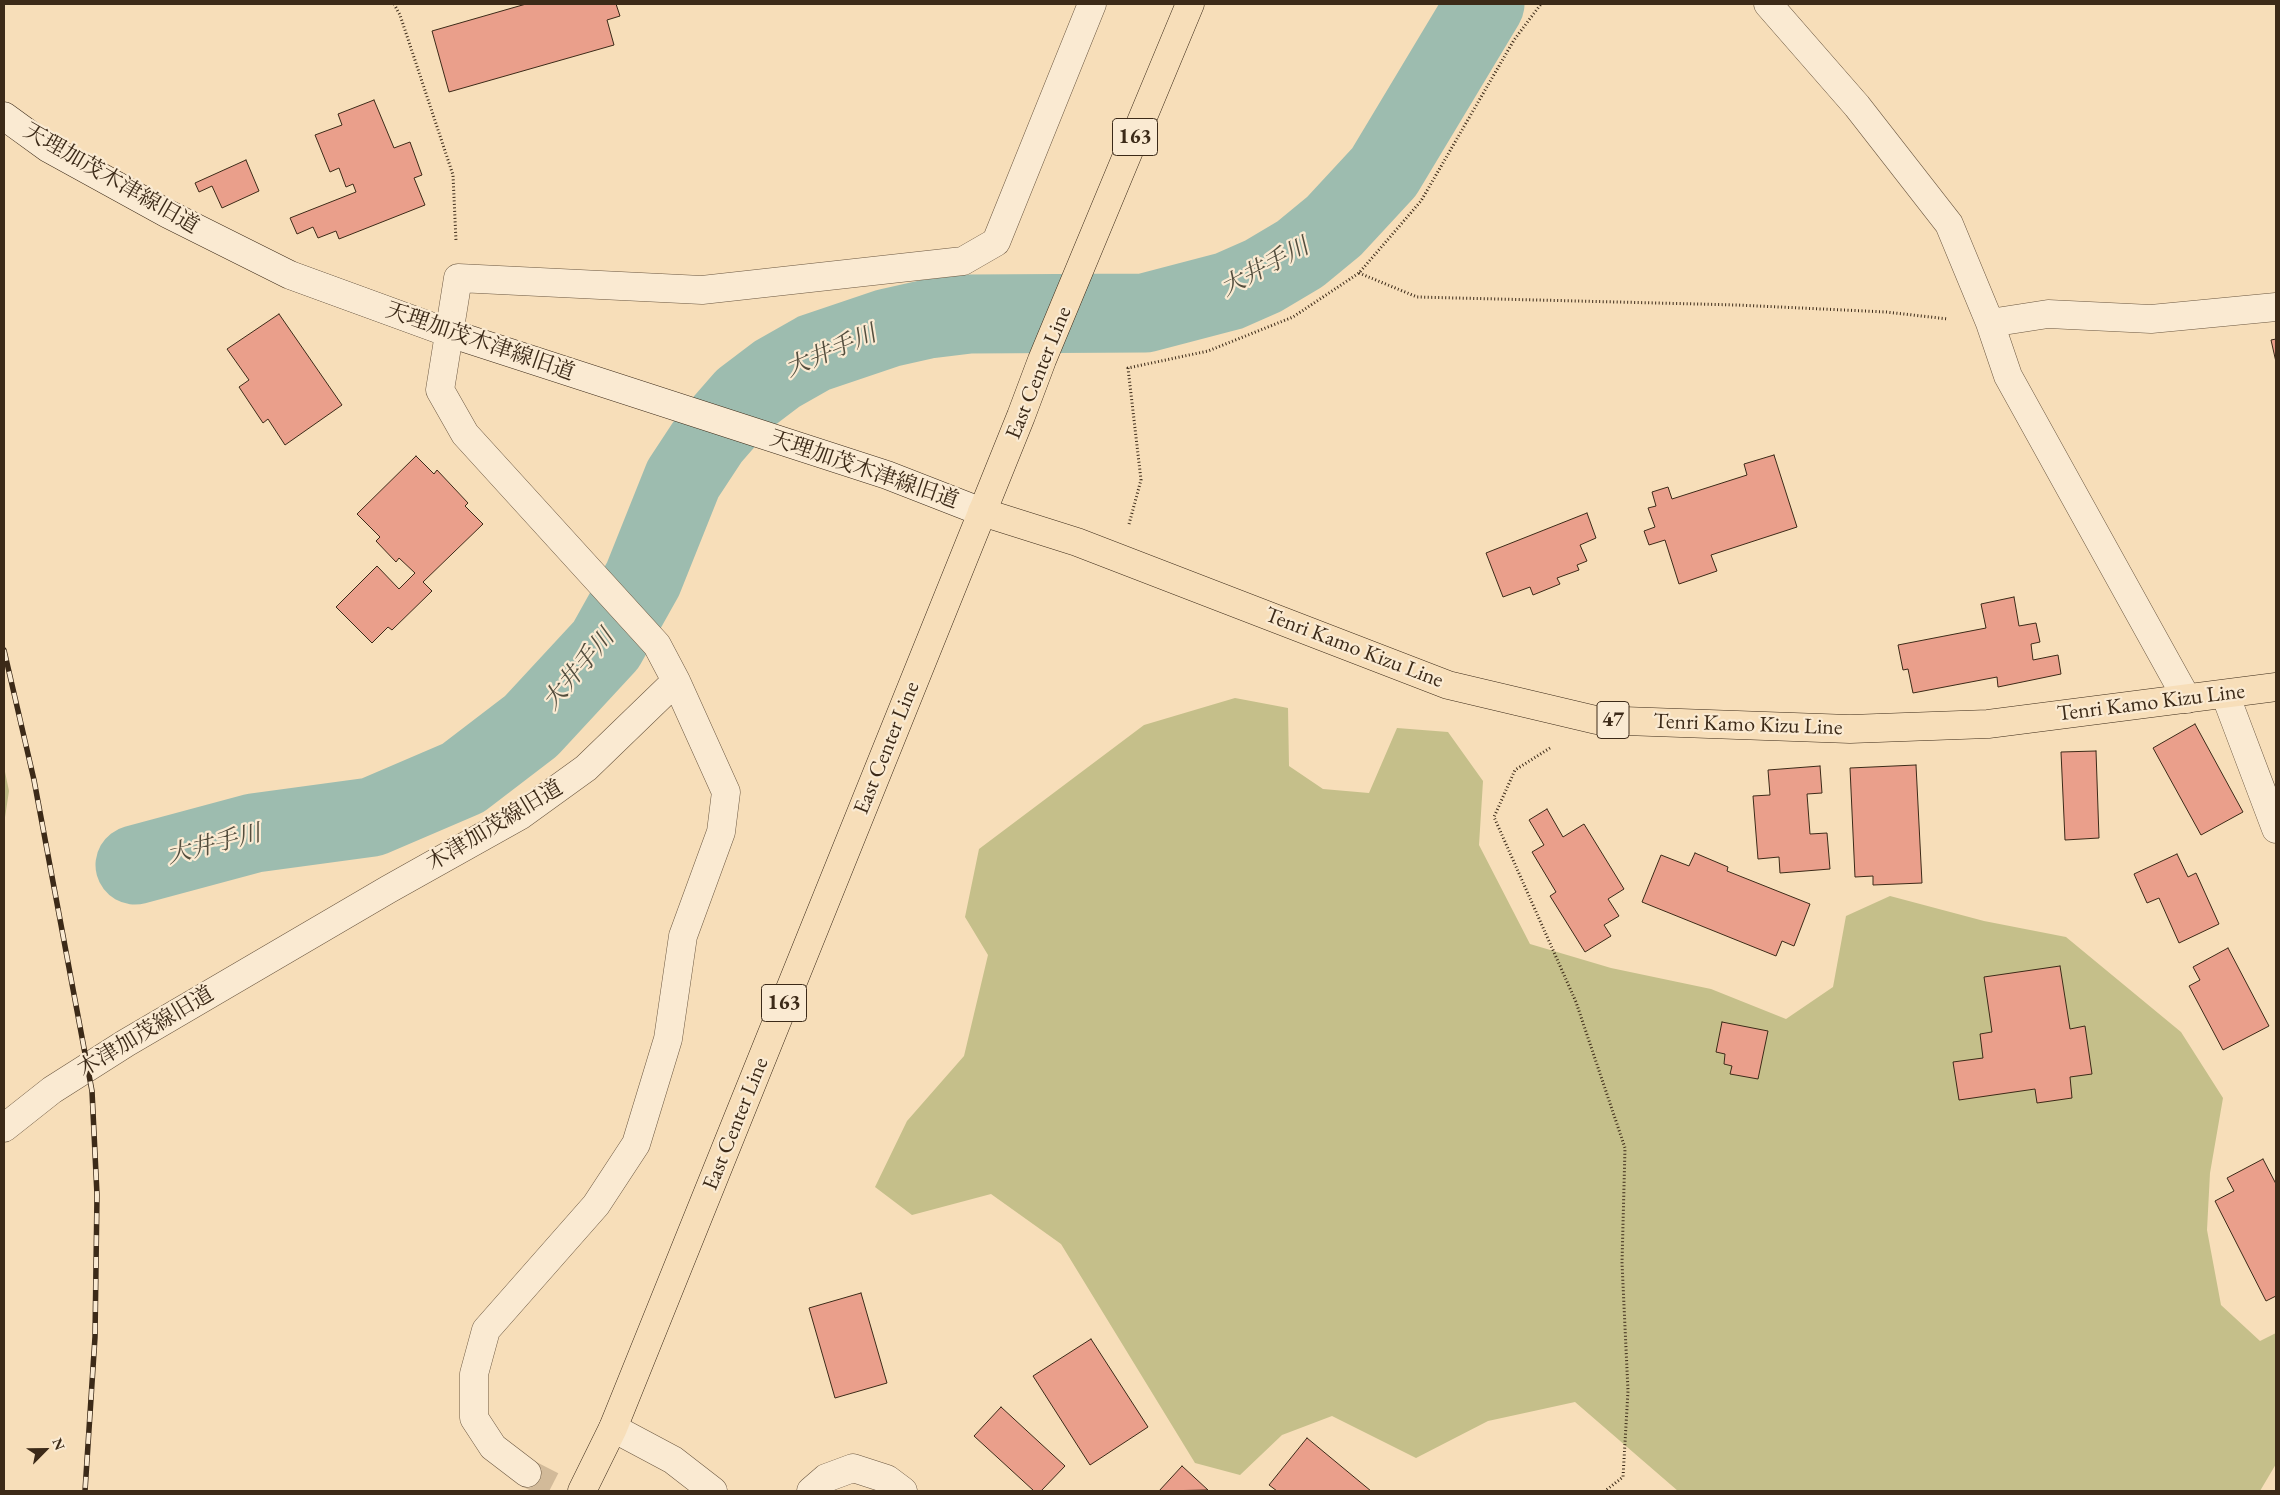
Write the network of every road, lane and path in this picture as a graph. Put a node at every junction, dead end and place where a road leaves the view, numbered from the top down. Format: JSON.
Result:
{"nodes":[{"id":1,"x":394,"y":4,"type":"edge"},
{"id":2,"x":1092,"y":4,"type":"edge"},
{"id":3,"x":1190,"y":4,"type":"edge"},
{"id":4,"x":1541,"y":4,"type":"edge"},
{"id":5,"x":1768,"y":4,"type":"edge"},
{"id":6,"x":4,"y":116,"type":"edge"},
{"id":7,"x":1359,"y":273,"type":"junction"},
{"id":8,"x":458,"y":278,"type":"junction"},
{"id":9,"x":2276,"y":307,"type":"edge"},
{"id":10,"x":1990,"y":324,"type":"junction"},
{"id":11,"x":449,"y":333,"type":"junction"},
{"id":12,"x":982,"y":512,"type":"junction"},
{"id":13,"x":1120,"y":558,"type":"junction"},
{"id":14,"x":676,"y":681,"type":"junction"},
{"id":15,"x":2276,"y":687,"type":"edge"},
{"id":16,"x":2225,"y":694,"type":"junction"},
{"id":17,"x":2188,"y":699,"type":"junction"},
{"id":18,"x":1596,"y":720,"type":"junction"},
{"id":19,"x":2276,"y":829,"type":"edge"},
{"id":20,"x":4,"y":1128,"type":"edge"},
{"id":21,"x":613,"y":1428,"type":"junction"},
{"id":22,"x":527,"y":1473,"type":"tunnel mouth"},
{"id":23,"x":582,"y":1491,"type":"edge"},
{"id":24,"x":713,"y":1491,"type":"edge"},
{"id":25,"x":811,"y":1491,"type":"edge"},
{"id":26,"x":903,"y":1491,"type":"edge"},
{"id":27,"x":1605,"y":1491,"type":"edge"}],
"edges":[{"from":1,"to":8,"type":"path"},
{"from":2,"to":8,"type":"street"},
{"from":3,"to":12,"type":"main road","name":"East Center Line","number":"163"},
{"from":4,"to":7,"type":"path"},
{"from":5,"to":10,"type":"street"},
{"from":6,"to":11,"type":"street","name":"天理加茂木津線旧道"},
{"from":7,"to":10,"type":"path"},
{"from":7,"to":13,"type":"path"},
{"from":8,"to":11,"type":"street"},
{"from":9,"to":10,"type":"street"},
{"from":10,"to":17,"type":"street"},
{"from":11,"to":12,"type":"street","name":"天理加茂木津線旧道"},
{"from":11,"to":14,"type":"street"},
{"from":12,"to":13,"type":"main road","name":"Tenri Kamo Kizu Line","number":"47"},
{"from":12,"to":21,"type":"main road","name":"East Center Line","number":"163"},
{"from":13,"to":18,"type":"main road","name":"Tenri Kamo Kizu Line","number":"47"},
{"from":14,"to":20,"type":"street","name":"木津加茂線旧道"},
{"from":14,"to":22,"type":"street"},
{"from":15,"to":16,"type":"main road","name":"Tenri Kamo Kizu Line","number":"47"},
{"from":16,"to":17,"type":"main road","name":"Tenri Kamo Kizu Line","number":"47"},
{"from":16,"to":19,"type":"street"},
{"from":17,"to":18,"type":"main road","name":"Tenri Kamo Kizu Line","number":"47"},
{"from":18,"to":27,"type":"path"},
{"from":21,"to":23,"type":"main road","name":"East Center Line","number":"163"},
{"from":21,"to":24,"type":"street"},
{"from":25,"to":26,"type":"street"}]}
